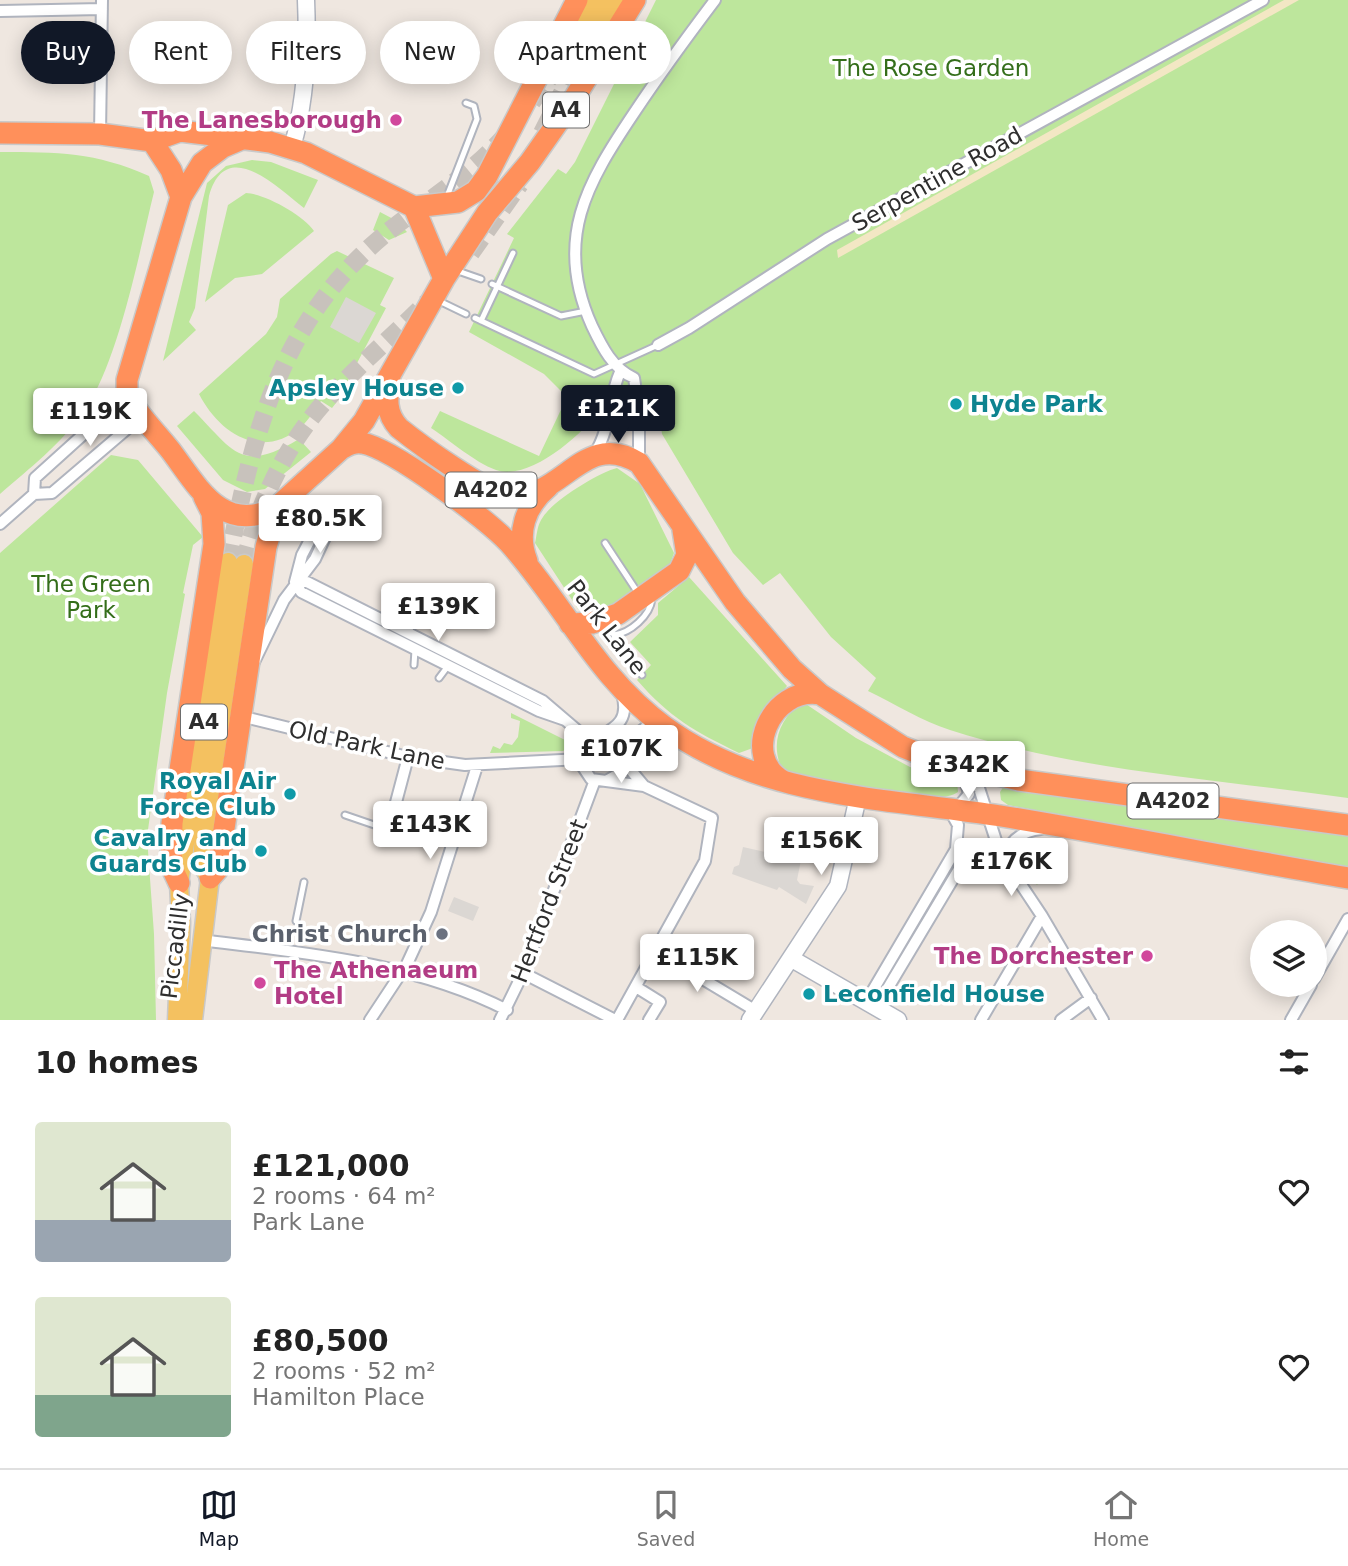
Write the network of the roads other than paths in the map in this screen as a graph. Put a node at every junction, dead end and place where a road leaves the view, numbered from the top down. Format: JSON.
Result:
{"nodes":[{"id":1,"x":306,"y":0,"type":"edge"},
{"id":2,"x":577,"y":0,"type":"edge"},
{"id":3,"x":596,"y":0,"type":"edge"},
{"id":4,"x":614,"y":0,"type":"edge"},
{"id":5,"x":635,"y":0,"type":"edge"},
{"id":6,"x":715,"y":0,"type":"edge"},
{"id":7,"x":1263,"y":0,"type":"edge"},
{"id":8,"x":102,"y":5,"type":"edge"},
{"id":9,"x":0,"y":11,"type":"edge"},
{"id":10,"x":305,"y":21,"type":"edge"},
{"id":11,"x":302,"y":84,"type":"edge"},
{"id":12,"x":466,"y":103,"type":"dead end"},
{"id":13,"x":0,"y":133,"type":"edge"},
{"id":14,"x":100,"y":134,"type":"junction"},
{"id":15,"x":244,"y":138,"type":"junction"},
{"id":16,"x":152,"y":141,"type":"junction"},
{"id":17,"x":292,"y":147,"type":"junction"},
{"id":18,"x":181,"y":197,"type":"junction"},
{"id":19,"x":444,"y":205,"type":"junction"},
{"id":20,"x":414,"y":207,"type":"junction"},
{"id":21,"x":513,"y":253,"type":"dead end"},
{"id":22,"x":447,"y":275,"type":"junction"},
{"id":23,"x":481,"y":279,"type":"dead end"},
{"id":24,"x":494,"y":286,"type":"junction"},
{"id":25,"x":433,"y":298,"type":"junction"},
{"id":26,"x":586,"y":311,"type":"junction"},
{"id":27,"x":467,"y":314,"type":"dead end"},
{"id":28,"x":658,"y":345,"type":"joint"},
{"id":29,"x":618,"y":369,"type":"junction"},
{"id":30,"x":390,"y":380,"type":"junction"},
{"id":31,"x":127,"y":395,"type":"junction"},
{"id":32,"x":141,"y":417,"type":"junction"},
{"id":33,"x":341,"y":449,"type":"junction"},
{"id":34,"x":594,"y":456,"type":"junction"},
{"id":35,"x":639,"y":463,"type":"junction"},
{"id":36,"x":552,"y":484,"type":"junction"},
{"id":37,"x":34,"y":494,"type":"junction"},
{"id":38,"x":203,"y":495,"type":"junction"},
{"id":39,"x":286,"y":499,"type":"junction"},
{"id":40,"x":0,"y":524,"type":"edge"},
{"id":41,"x":682,"y":528,"type":"junction"},
{"id":42,"x":606,"y":543,"type":"dead end"},
{"id":43,"x":533,"y":572,"type":"junction"},
{"id":44,"x":296,"y":582,"type":"junction"},
{"id":45,"x":648,"y":594,"type":"junction"},
{"id":46,"x":407,"y":615,"type":"dead end"},
{"id":47,"x":570,"y":624,"type":"junction"},
{"id":48,"x":608,"y":628,"type":"junction"},
{"id":49,"x":411,"y":634,"type":"junction"},
{"id":50,"x":415,"y":650,"type":"junction"},
{"id":51,"x":414,"y":665,"type":"dead end"},
{"id":52,"x":448,"y":666,"type":"junction"},
{"id":53,"x":246,"y":675,"type":"junction"},
{"id":54,"x":642,"y":675,"type":"dead end"},
{"id":55,"x":439,"y":678,"type":"dead end"},
{"id":56,"x":619,"y":688,"type":"junction"},
{"id":57,"x":820,"y":694,"type":"junction"},
{"id":58,"x":239,"y":715,"type":"junction"},
{"id":59,"x":565,"y":720,"type":"junction"},
{"id":60,"x":655,"y":720,"type":"junction"},
{"id":61,"x":595,"y":740,"type":"junction"},
{"id":62,"x":408,"y":757,"type":"junction"},
{"id":63,"x":581,"y":759,"type":"junction"},
{"id":64,"x":624,"y":759,"type":"junction"},
{"id":65,"x":944,"y":762,"type":"junction"},
{"id":66,"x":477,"y":765,"type":"junction"},
{"id":67,"x":964,"y":775,"type":"junction"},
{"id":68,"x":601,"y":781,"type":"junction"},
{"id":69,"x":785,"y":782,"type":"junction"},
{"id":70,"x":644,"y":786,"type":"junction"},
{"id":71,"x":858,"y":797,"type":"junction"},
{"id":72,"x":949,"y":809,"type":"junction"},
{"id":73,"x":988,"y":815,"type":"junction"},
{"id":74,"x":345,"y":816,"type":"dead end"},
{"id":75,"x":1348,"y":825,"type":"edge"},
{"id":76,"x":383,"y":828,"type":"joint"},
{"id":77,"x":1071,"y":830,"type":"junction"},
{"id":78,"x":1003,"y":860,"type":"junction"},
{"id":79,"x":210,"y":878,"type":"junction"},
{"id":80,"x":1348,"y":878,"type":"edge"},
{"id":81,"x":303,"y":882,"type":"dead end"},
{"id":82,"x":179,"y":883,"type":"junction"},
{"id":83,"x":1042,"y":916,"type":"junction"},
{"id":84,"x":1348,"y":919,"type":"edge"},
{"id":85,"x":296,"y":921,"type":"dead end"},
{"id":86,"x":1337,"y":939,"type":"junction"},
{"id":87,"x":201,"y":940,"type":"junction"},
{"id":88,"x":1348,"y":945,"type":"edge"},
{"id":89,"x":656,"y":951,"type":"junction"},
{"id":90,"x":1327,"y":956,"type":"edge"},
{"id":91,"x":792,"y":959,"type":"junction"},
{"id":92,"x":402,"y":970,"type":"junction"},
{"id":93,"x":523,"y":973,"type":"junction"},
{"id":94,"x":636,"y":987,"type":"junction"},
{"id":95,"x":1304,"y":997,"type":"edge"},
{"id":96,"x":1091,"y":998,"type":"junction"},
{"id":97,"x":871,"y":1005,"type":"junction"},
{"id":98,"x":507,"y":1010,"type":"junction"},
{"id":99,"x":753,"y":1015,"type":"edge"},
{"id":100,"x":177,"y":1020,"type":"edge"},
{"id":101,"x":193,"y":1020,"type":"edge"},
{"id":102,"x":370,"y":1020,"type":"edge"},
{"id":103,"x":500,"y":1020,"type":"edge"},
{"id":104,"x":616,"y":1020,"type":"edge"},
{"id":105,"x":649,"y":1020,"type":"edge"},
{"id":106,"x":898,"y":1020,"type":"edge"},
{"id":107,"x":981,"y":1020,"type":"edge"},
{"id":108,"x":1061,"y":1020,"type":"edge"},
{"id":109,"x":1103,"y":1020,"type":"edge"},
{"id":110,"x":1291,"y":1020,"type":"edge"}],
"edges":[{"from":1,"to":10,"type":"street"},
{"from":2,"to":19,"type":"highway","number":"A4"},
{"from":3,"to":4,"type":"main road","number":"A4"},
{"from":5,"to":22,"type":"highway","number":"A4"},
{"from":6,"to":26,"type":"street"},
{"from":7,"to":28,"type":"street","name":"Serpentine Road"},
{"from":8,"to":9,"type":"street"},
{"from":8,"to":14,"type":"street"},
{"from":11,"to":17,"type":"street"},
{"from":12,"to":19,"type":"lane"},
{"from":13,"to":14,"type":"highway"},
{"from":14,"to":16,"type":"highway"},
{"from":15,"to":16,"type":"highway"},
{"from":15,"to":17,"type":"highway"},
{"from":15,"to":18,"type":"highway"},
{"from":16,"to":18,"type":"highway"},
{"from":17,"to":20,"type":"highway"},
{"from":18,"to":31,"type":"highway"},
{"from":19,"to":20,"type":"highway","number":"A4"},
{"from":20,"to":22,"type":"highway"},
{"from":21,"to":24,"type":"lane"},
{"from":22,"to":23,"type":"lane"},
{"from":22,"to":25,"type":"highway","number":"A4"},
{"from":24,"to":26,"type":"lane"},
{"from":24,"to":29,"type":"lane","name":"Serpentine Road"},
{"from":25,"to":27,"type":"lane"},
{"from":25,"to":30,"type":"highway","number":"A4"},
{"from":26,"to":29,"type":"street"},
{"from":28,"to":29,"type":"lane","name":"Serpentine Road"},
{"from":29,"to":34,"type":"street"},
{"from":29,"to":35,"type":"street"},
{"from":30,"to":33,"type":"highway","number":"A4"},
{"from":30,"to":36,"type":"highway","number":"A4202"},
{"from":31,"to":32,"type":"highway","number":"A4"},
{"from":31,"to":37,"type":"street"},
{"from":32,"to":37,"type":"street"},
{"from":32,"to":38,"type":"highway","number":"A4"},
{"from":33,"to":39,"type":"highway","number":"A4"},
{"from":33,"to":43,"type":"highway","name":"Park Lane","number":"A4202"},
{"from":34,"to":35,"type":"highway"},
{"from":34,"to":36,"type":"highway","number":"A4202"},
{"from":35,"to":41,"type":"highway","number":"A4202"},
{"from":36,"to":43,"type":"highway","number":"A4202"},
{"from":37,"to":40,"type":"street"},
{"from":38,"to":39,"type":"highway","number":"A4"},
{"from":38,"to":82,"type":"highway","number":"A4"},
{"from":39,"to":53,"type":"highway","number":"A4"},
{"from":41,"to":45,"type":"highway","number":"A4202"},
{"from":41,"to":57,"type":"highway","number":"A4202"},
{"from":42,"to":45,"type":"lane"},
{"from":43,"to":47,"type":"highway","name":"Park Lane","number":"A4202"},
{"from":44,"to":44,"type":"street"},
{"from":44,"to":49,"type":"street"},
{"from":44,"to":50,"type":"street"},
{"from":44,"to":53,"type":"street"},
{"from":45,"to":48,"type":"highway","number":"A4202"},
{"from":46,"to":49,"type":"lane"},
{"from":47,"to":48,"type":"highway","number":"A4202"},
{"from":47,"to":56,"type":"highway","name":"Park Lane","number":"A4202"},
{"from":48,"to":54,"type":"lane"},
{"from":49,"to":59,"type":"street"},
{"from":50,"to":51,"type":"lane"},
{"from":50,"to":52,"type":"street"},
{"from":52,"to":55,"type":"lane"},
{"from":52,"to":59,"type":"street"},
{"from":53,"to":58,"type":"highway","number":"A4"},
{"from":56,"to":60,"type":"highway","name":"Park Lane","number":"A4202"},
{"from":56,"to":61,"type":"street"},
{"from":57,"to":65,"type":"highway","number":"A4202"},
{"from":57,"to":69,"type":"highway"},
{"from":58,"to":62,"type":"street","name":"Old Park Lane"},
{"from":58,"to":79,"type":"highway","number":"A4"},
{"from":59,"to":61,"type":"street"},
{"from":60,"to":64,"type":"street","name":"Hertford Street"},
{"from":60,"to":69,"type":"highway","name":"Park Lane","number":"A4202"},
{"from":61,"to":63,"type":"street"},
{"from":61,"to":64,"type":"street"},
{"from":62,"to":66,"type":"street","name":"Old Park Lane"},
{"from":62,"to":76,"type":"street"},
{"from":63,"to":66,"type":"street","name":"Old Park Lane"},
{"from":63,"to":68,"type":"street"},
{"from":64,"to":68,"type":"street","name":"Hertford Street"},
{"from":64,"to":70,"type":"street"},
{"from":65,"to":67,"type":"street"},
{"from":65,"to":75,"type":"highway","number":"A4202"},
{"from":66,"to":92,"type":"street"},
{"from":67,"to":72,"type":"street"},
{"from":67,"to":73,"type":"street"},
{"from":68,"to":70,"type":"street"},
{"from":68,"to":93,"type":"street","name":"Hertford Street"},
{"from":69,"to":71,"type":"highway","name":"Park Lane","number":"A4202"},
{"from":70,"to":89,"type":"street"},
{"from":71,"to":72,"type":"highway","name":"Park Lane","number":"A4202"},
{"from":71,"to":91,"type":"street"},
{"from":72,"to":73,"type":"highway","name":"Park Lane","number":"A4202"},
{"from":72,"to":97,"type":"street"},
{"from":73,"to":77,"type":"highway","name":"Park Lane","number":"A4202"},
{"from":73,"to":78,"type":"street"},
{"from":74,"to":76,"type":"lane"},
{"from":77,"to":78,"type":"street","name":"Park Lane"},
{"from":77,"to":80,"type":"highway","name":"Park Lane","number":"A4202"},
{"from":78,"to":83,"type":"street"},
{"from":78,"to":97,"type":"street"},
{"from":79,"to":82,"type":"main road","number":"A4"},
{"from":79,"to":87,"type":"main road","name":"Piccadilly","number":"A4"},
{"from":81,"to":85,"type":"lane"},
{"from":82,"to":100,"type":"main road","name":"Piccadilly","number":"A4"},
{"from":83,"to":96,"type":"street"},
{"from":83,"to":107,"type":"street"},
{"from":84,"to":86,"type":"street"},
{"from":86,"to":88,"type":"street"},
{"from":86,"to":90,"type":"street"},
{"from":87,"to":92,"type":"street"},
{"from":87,"to":101,"type":"main road","name":"Piccadilly","number":"A4"},
{"from":89,"to":94,"type":"street"},
{"from":89,"to":99,"type":"street"},
{"from":91,"to":97,"type":"street"},
{"from":91,"to":99,"type":"street"},
{"from":92,"to":98,"type":"street"},
{"from":92,"to":102,"type":"street"},
{"from":93,"to":98,"type":"street","name":"Hertford Street"},
{"from":93,"to":104,"type":"street"},
{"from":94,"to":104,"type":"street"},
{"from":94,"to":105,"type":"street"},
{"from":95,"to":110,"type":"street"},
{"from":96,"to":108,"type":"street"},
{"from":96,"to":109,"type":"street"},
{"from":97,"to":106,"type":"street"},
{"from":98,"to":103,"type":"street","name":"Hertford Street"}]}
